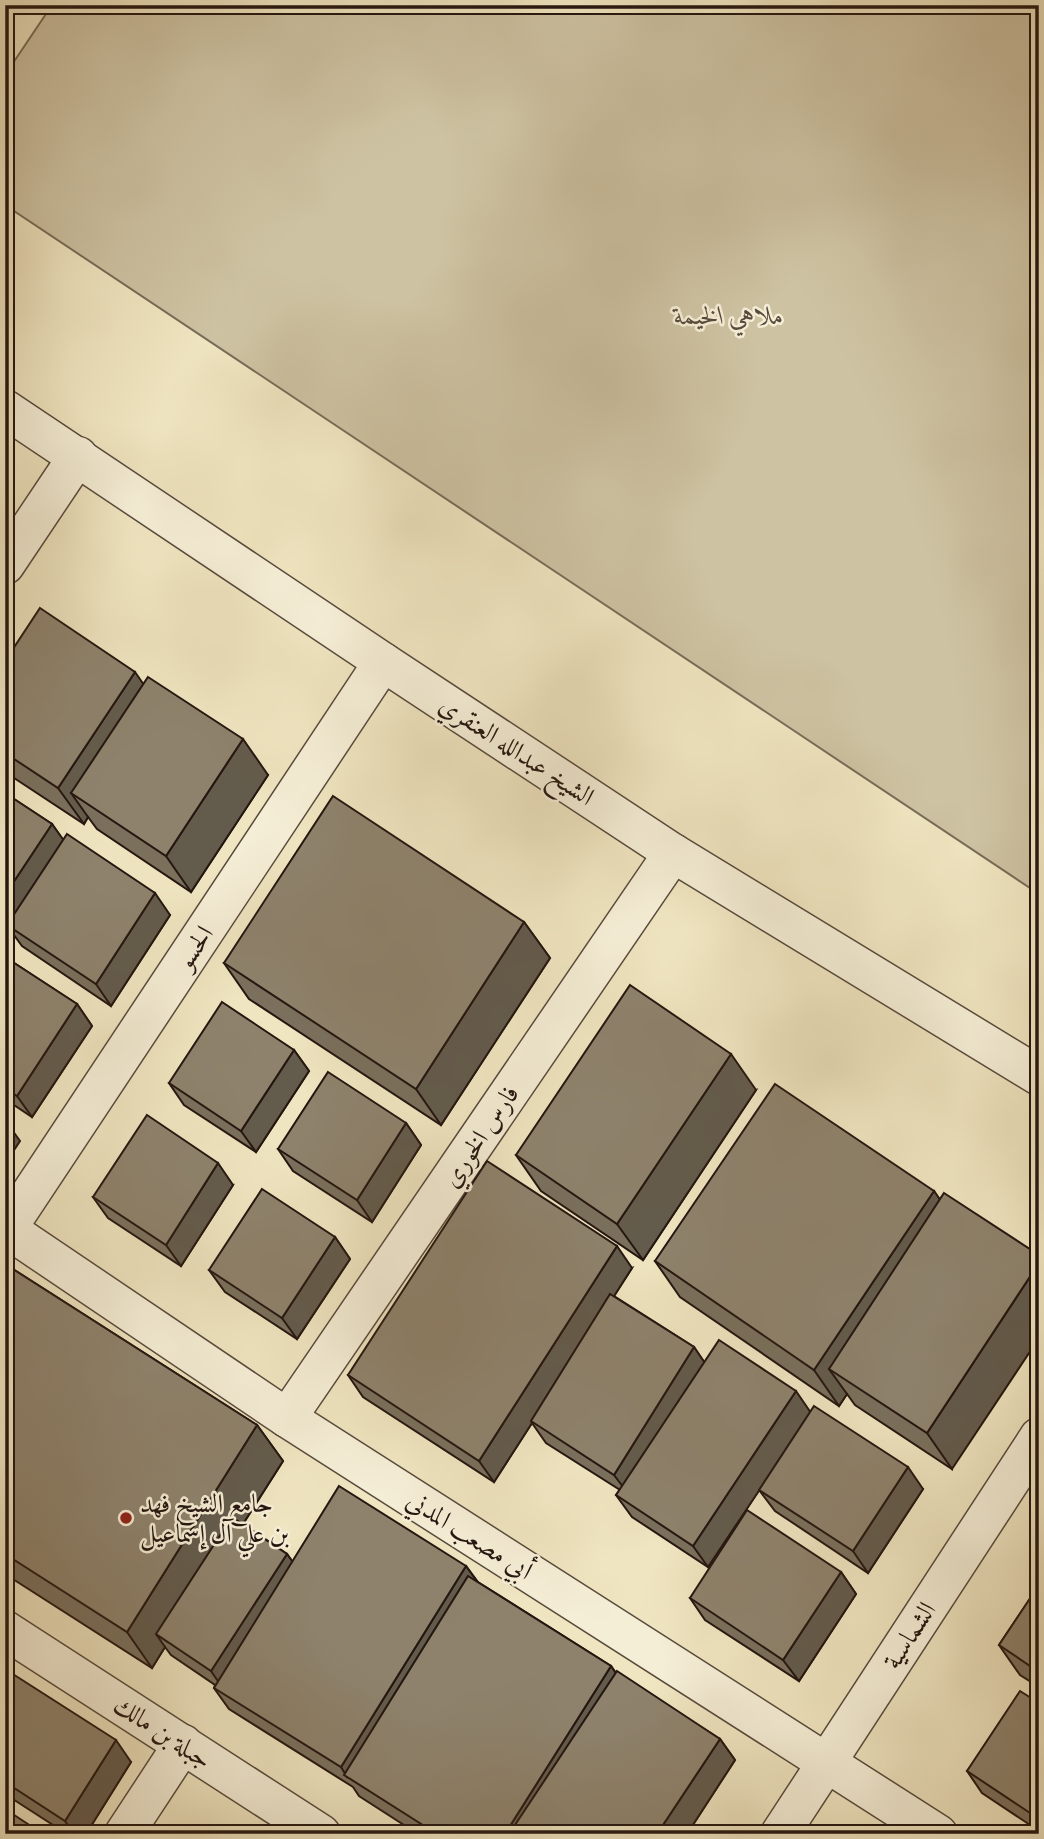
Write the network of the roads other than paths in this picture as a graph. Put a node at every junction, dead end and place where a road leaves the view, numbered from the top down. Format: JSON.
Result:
{"nodes":[{"id":1,"x":5,"y":409,"type":"edge"},
{"id":2,"x":78,"y":456,"type":"junction"},
{"id":3,"x":5,"y":565,"type":"edge"},
{"id":4,"x":383,"y":663,"type":"junction"},
{"id":5,"x":673,"y":853,"type":"junction"},
{"id":6,"x":1031,"y":1063,"type":"edge"},
{"id":7,"x":6,"y":1230,"type":"edge"},
{"id":8,"x":287,"y":1418,"type":"junction"},
{"id":9,"x":1039,"y":1437,"type":"edge"},
{"id":10,"x":5,"y":1630,"type":"edge"},
{"id":11,"x":183,"y":1744,"type":"junction"},
{"id":12,"x":827,"y":1762,"type":"junction"},
{"id":13,"x":124,"y":1834,"type":"edge"},
{"id":14,"x":321,"y":1834,"type":"edge"},
{"id":15,"x":780,"y":1834,"type":"edge"},
{"id":16,"x":938,"y":1834,"type":"edge"}],
"edges":[{"from":1,"to":2,"type":"street","name":"الشيخ عبدالله العنقري"},
{"from":2,"to":3,"type":"street"},
{"from":2,"to":4,"type":"street","name":"الشيخ عبدالله العنقري"},
{"from":4,"to":5,"type":"street","name":"الشيخ عبدالله العنقري"},
{"from":4,"to":7,"type":"street","name":"الحسو"},
{"from":5,"to":6,"type":"street","name":"الشيخ عبدالله العنقري"},
{"from":5,"to":8,"type":"street","name":"فارس الخوري"},
{"from":7,"to":8,"type":"street","name":"أبي مصعب المدني"},
{"from":8,"to":12,"type":"street","name":"أبي مصعب المدني"},
{"from":9,"to":12,"type":"street","name":"الشماسية"},
{"from":10,"to":11,"type":"street","name":"جبلة بن مالك"},
{"from":11,"to":13,"type":"street"},
{"from":11,"to":14,"type":"street","name":"جبلة بن مالك"},
{"from":12,"to":15,"type":"street","name":"الشماسية"},
{"from":12,"to":16,"type":"street","name":"أبي مصعب المدني"}]}
